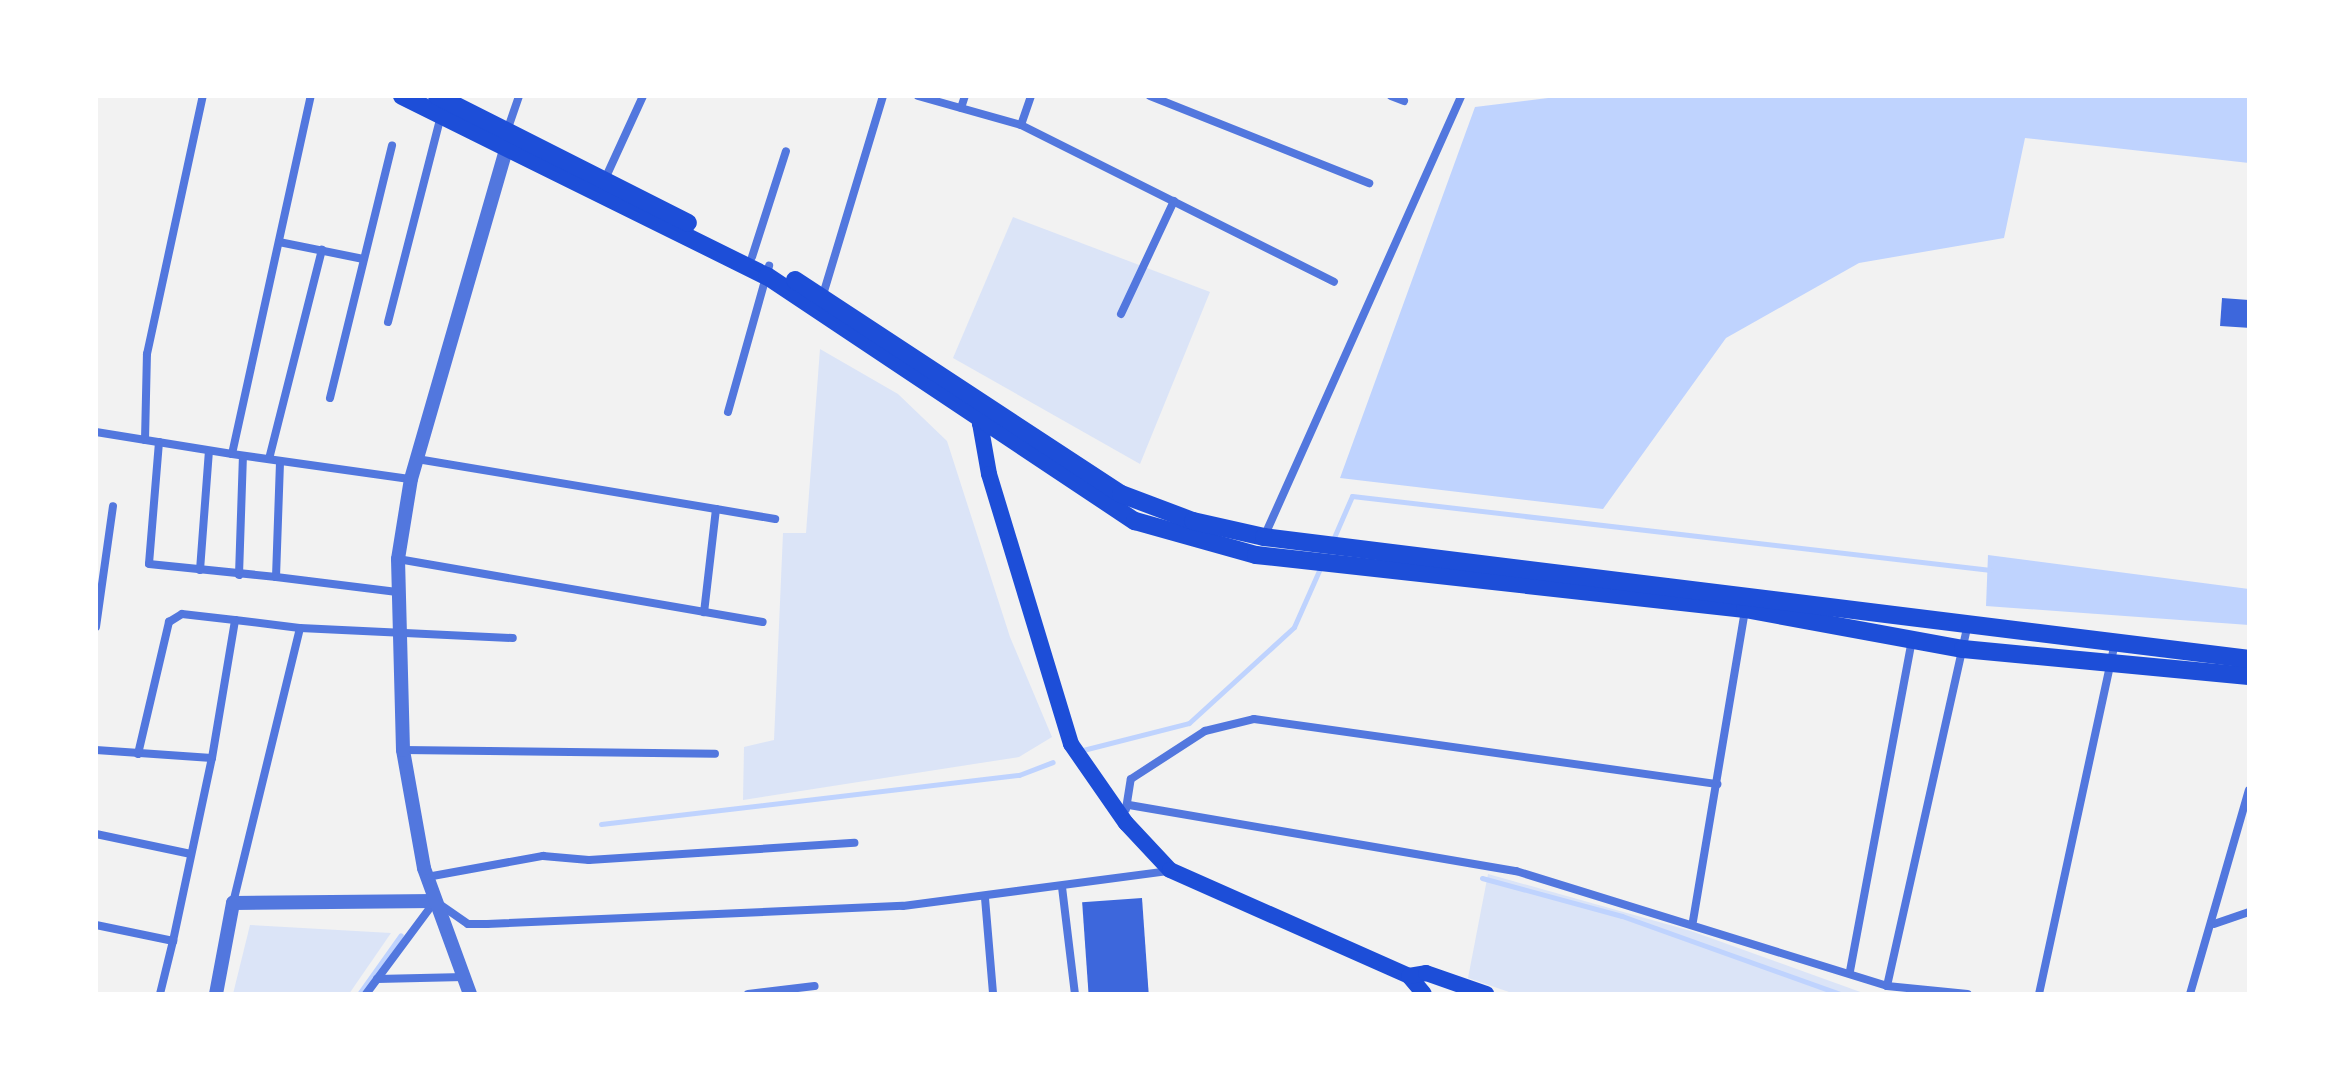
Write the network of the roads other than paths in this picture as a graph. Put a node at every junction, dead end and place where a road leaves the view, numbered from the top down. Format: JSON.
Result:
{"nodes":[{"id":1,"x":203,"y":96,"type":"edge"},
{"id":2,"x":311,"y":96,"type":"edge"},
{"id":3,"x":402,"y":96,"type":"edge"},
{"id":4,"x":519,"y":96,"type":"edge"},
{"id":5,"x":643,"y":96,"type":"edge"},
{"id":6,"x":883,"y":96,"type":"edge"},
{"id":7,"x":918,"y":96,"type":"edge"},
{"id":8,"x":965,"y":96,"type":"edge"},
{"id":9,"x":1031,"y":96,"type":"edge"},
{"id":10,"x":1150,"y":96,"type":"edge"},
{"id":11,"x":1391,"y":96,"type":"edge"},
{"id":12,"x":1461,"y":96,"type":"edge"},
{"id":13,"x":1404,"y":101,"type":"dead end"},
{"id":14,"x":439,"y":105,"type":"edge"},
{"id":15,"x":961,"y":108,"type":"junction"},
{"id":16,"x":1021,"y":125,"type":"junction"},
{"id":17,"x":507,"y":138,"type":"junction"},
{"id":18,"x":392,"y":145,"type":"dead end"},
{"id":19,"x":786,"y":151,"type":"dead end"},
{"id":20,"x":605,"y":179,"type":"junction"},
{"id":21,"x":1369,"y":183,"type":"dead end"},
{"id":22,"x":1174,"y":201,"type":"junction"},
{"id":23,"x":279,"y":242,"type":"junction"},
{"id":24,"x":322,"y":250,"type":"junction"},
{"id":25,"x":752,"y":257,"type":"junction"},
{"id":26,"x":363,"y":259,"type":"junction"},
{"id":27,"x":768,"y":271,"type":"junction"},
{"id":28,"x":1334,"y":282,"type":"dead end"},
{"id":29,"x":821,"y":301,"type":"junction"},
{"id":30,"x":1121,"y":314,"type":"dead end"},
{"id":31,"x":388,"y":322,"type":"dead end"},
{"id":32,"x":330,"y":398,"type":"dead end"},
{"id":33,"x":728,"y":412,"type":"dead end"},
{"id":34,"x":984,"y":416,"type":"junction"},
{"id":35,"x":96,"y":432,"type":"edge"},
{"id":36,"x":145,"y":440,"type":"junction"},
{"id":37,"x":159,"y":442,"type":"junction"},
{"id":38,"x":209,"y":451,"type":"junction"},
{"id":39,"x":232,"y":454,"type":"junction"},
{"id":40,"x":243,"y":456,"type":"junction"},
{"id":41,"x":269,"y":459,"type":"junction"},
{"id":42,"x":417,"y":459,"type":"junction"},
{"id":43,"x":280,"y":461,"type":"junction"},
{"id":44,"x":411,"y":479,"type":"junction"},
{"id":45,"x":113,"y":506,"type":"dead end"},
{"id":46,"x":716,"y":509,"type":"junction"},
{"id":47,"x":775,"y":519,"type":"dead end"},
{"id":48,"x":1262,"y":546,"type":"junction"},
{"id":49,"x":1303,"y":549,"type":"junction"},
{"id":50,"x":398,"y":559,"type":"junction"},
{"id":51,"x":200,"y":570,"type":"junction"},
{"id":52,"x":239,"y":575,"type":"junction"},
{"id":53,"x":276,"y":577,"type":"junction"},
{"id":54,"x":397,"y":592,"type":"junction"},
{"id":55,"x":1746,"y":600,"type":"junction"},
{"id":56,"x":704,"y":612,"type":"junction"},
{"id":57,"x":235,"y":620,"type":"junction"},
{"id":58,"x":763,"y":622,"type":"dead end"},
{"id":59,"x":96,"y":623,"type":"edge"},
{"id":60,"x":300,"y":628,"type":"junction"},
{"id":61,"x":1967,"y":628,"type":"junction"},
{"id":62,"x":397,"y":634,"type":"junction"},
{"id":63,"x":513,"y":638,"type":"dead end"},
{"id":64,"x":1912,"y":640,"type":"junction"},
{"id":65,"x":1963,"y":649,"type":"junction"},
{"id":66,"x":2113,"y":652,"type":"junction"},
{"id":67,"x":2249,"y":659,"type":"edge"},
{"id":68,"x":2249,"y":676,"type":"edge"},
{"id":69,"x":96,"y":750,"type":"edge"},
{"id":70,"x":403,"y":750,"type":"junction"},
{"id":71,"x":138,"y":754,"type":"junction"},
{"id":72,"x":715,"y":754,"type":"dead end"},
{"id":73,"x":212,"y":758,"type":"junction"},
{"id":74,"x":1717,"y":784,"type":"junction"},
{"id":75,"x":2249,"y":790,"type":"edge"},
{"id":76,"x":1125,"y":811,"type":"junction"},
{"id":77,"x":96,"y":834,"type":"edge"},
{"id":78,"x":854,"y":843,"type":"dead end"},
{"id":79,"x":191,"y":854,"type":"junction"},
{"id":80,"x":1170,"y":870,"type":"junction"},
{"id":81,"x":427,"y":877,"type":"junction"},
{"id":82,"x":1062,"y":887,"type":"junction"},
{"id":83,"x":985,"y":898,"type":"junction"},
{"id":84,"x":435,"y":901,"type":"junction"},
{"id":85,"x":233,"y":903,"type":"junction"},
{"id":86,"x":2249,"y":912,"type":"edge"},
{"id":87,"x":1693,"y":921,"type":"junction"},
{"id":88,"x":2214,"y":924,"type":"junction"},
{"id":89,"x":96,"y":925,"type":"edge"},
{"id":90,"x":173,"y":941,"type":"junction"},
{"id":91,"x":1850,"y":971,"type":"junction"},
{"id":92,"x":1409,"y":976,"type":"junction"},
{"id":93,"x":464,"y":977,"type":"junction"},
{"id":94,"x":377,"y":979,"type":"junction"},
{"id":95,"x":815,"y":986,"type":"dead end"},
{"id":96,"x":1887,"y":986,"type":"junction"},
{"id":97,"x":1468,"y":991,"type":"edge"},
{"id":98,"x":160,"y":994,"type":"edge"},
{"id":99,"x":216,"y":994,"type":"edge"},
{"id":100,"x":366,"y":994,"type":"edge"},
{"id":101,"x":470,"y":994,"type":"edge"},
{"id":102,"x":748,"y":994,"type":"edge"},
{"id":103,"x":993,"y":994,"type":"edge"},
{"id":104,"x":1075,"y":994,"type":"edge"},
{"id":105,"x":1424,"y":994,"type":"edge"},
{"id":106,"x":1486,"y":994,"type":"edge"},
{"id":107,"x":1968,"y":994,"type":"edge"},
{"id":108,"x":2039,"y":994,"type":"edge"},
{"id":109,"x":2190,"y":994,"type":"edge"}],
"edges":[{"from":1,"to":36,"type":"street"},
{"from":2,"to":23,"type":"street"},
{"from":3,"to":14,"type":"main road"},
{"from":4,"to":17,"type":"street"},
{"from":5,"to":20,"type":"street"},
{"from":6,"to":29,"type":"street"},
{"from":7,"to":15,"type":"street"},
{"from":8,"to":15,"type":"street"},
{"from":9,"to":16,"type":"street"},
{"from":10,"to":21,"type":"street"},
{"from":11,"to":13,"type":"street"},
{"from":12,"to":48,"type":"street"},
{"from":14,"to":17,"type":"main road"},
{"from":14,"to":31,"type":"street"},
{"from":15,"to":16,"type":"street"},
{"from":16,"to":22,"type":"street"},
{"from":17,"to":20,"type":"main road"},
{"from":17,"to":27,"type":"main road"},
{"from":17,"to":42,"type":"street"},
{"from":18,"to":26,"type":"street"},
{"from":19,"to":25,"type":"street"},
{"from":20,"to":25,"type":"main road"},
{"from":22,"to":28,"type":"street"},
{"from":22,"to":30,"type":"street"},
{"from":23,"to":24,"type":"street"},
{"from":23,"to":39,"type":"street"},
{"from":24,"to":26,"type":"street"},
{"from":24,"to":41,"type":"street"},
{"from":25,"to":27,"type":"main road"},
{"from":26,"to":32,"type":"street"},
{"from":27,"to":29,"type":"main road"},
{"from":27,"to":33,"type":"street"},
{"from":29,"to":34,"type":"main road"},
{"from":34,"to":48,"type":"main road"},
{"from":34,"to":76,"type":"main road"},
{"from":35,"to":36,"type":"street"},
{"from":36,"to":37,"type":"street"},
{"from":37,"to":38,"type":"street"},
{"from":37,"to":51,"type":"street"},
{"from":38,"to":39,"type":"street"},
{"from":38,"to":51,"type":"street"},
{"from":39,"to":40,"type":"street"},
{"from":40,"to":41,"type":"street"},
{"from":40,"to":52,"type":"street"},
{"from":41,"to":43,"type":"street"},
{"from":42,"to":44,"type":"street"},
{"from":42,"to":46,"type":"street"},
{"from":43,"to":44,"type":"street"},
{"from":43,"to":53,"type":"street"},
{"from":44,"to":50,"type":"street"},
{"from":45,"to":59,"type":"street"},
{"from":46,"to":47,"type":"street"},
{"from":46,"to":56,"type":"street"},
{"from":48,"to":49,"type":"main road"},
{"from":49,"to":55,"type":"main road"},
{"from":49,"to":55,"type":"main road"},
{"from":50,"to":54,"type":"street"},
{"from":50,"to":56,"type":"street"},
{"from":51,"to":52,"type":"street"},
{"from":52,"to":53,"type":"street"},
{"from":53,"to":54,"type":"street"},
{"from":54,"to":62,"type":"street"},
{"from":55,"to":61,"type":"main road"},
{"from":55,"to":64,"type":"main road"},
{"from":55,"to":74,"type":"street"},
{"from":56,"to":58,"type":"street"},
{"from":57,"to":60,"type":"street"},
{"from":57,"to":71,"type":"street"},
{"from":57,"to":73,"type":"street"},
{"from":60,"to":62,"type":"street"},
{"from":60,"to":85,"type":"street"},
{"from":61,"to":65,"type":"street"},
{"from":61,"to":66,"type":"main road"},
{"from":62,"to":63,"type":"street"},
{"from":62,"to":70,"type":"street"},
{"from":64,"to":65,"type":"main road"},
{"from":64,"to":91,"type":"street"},
{"from":65,"to":66,"type":"main road"},
{"from":65,"to":96,"type":"street"},
{"from":66,"to":67,"type":"main road"},
{"from":66,"to":68,"type":"main road"},
{"from":66,"to":108,"type":"street"},
{"from":69,"to":71,"type":"street"},
{"from":70,"to":72,"type":"street"},
{"from":70,"to":81,"type":"street"},
{"from":71,"to":73,"type":"street"},
{"from":73,"to":79,"type":"street"},
{"from":74,"to":76,"type":"street"},
{"from":74,"to":87,"type":"street"},
{"from":75,"to":88,"type":"street"},
{"from":76,"to":80,"type":"main road"},
{"from":76,"to":87,"type":"street"},
{"from":77,"to":79,"type":"street"},
{"from":78,"to":81,"type":"street"},
{"from":79,"to":90,"type":"street"},
{"from":80,"to":82,"type":"street"},
{"from":80,"to":92,"type":"main road"},
{"from":81,"to":84,"type":"street"},
{"from":82,"to":83,"type":"street"},
{"from":82,"to":104,"type":"street"},
{"from":83,"to":84,"type":"street"},
{"from":83,"to":103,"type":"street"},
{"from":84,"to":85,"type":"street"},
{"from":84,"to":93,"type":"street"},
{"from":84,"to":94,"type":"street"},
{"from":85,"to":99,"type":"street"},
{"from":86,"to":88,"type":"street"},
{"from":87,"to":91,"type":"street"},
{"from":88,"to":109,"type":"street"},
{"from":89,"to":90,"type":"street"},
{"from":90,"to":98,"type":"street"},
{"from":91,"to":96,"type":"street"},
{"from":92,"to":97,"type":"main road"},
{"from":92,"to":105,"type":"main road"},
{"from":93,"to":94,"type":"street"},
{"from":93,"to":101,"type":"street"},
{"from":94,"to":100,"type":"street"},
{"from":95,"to":102,"type":"street"},
{"from":96,"to":107,"type":"street"},
{"from":97,"to":106,"type":"main road"}]}
